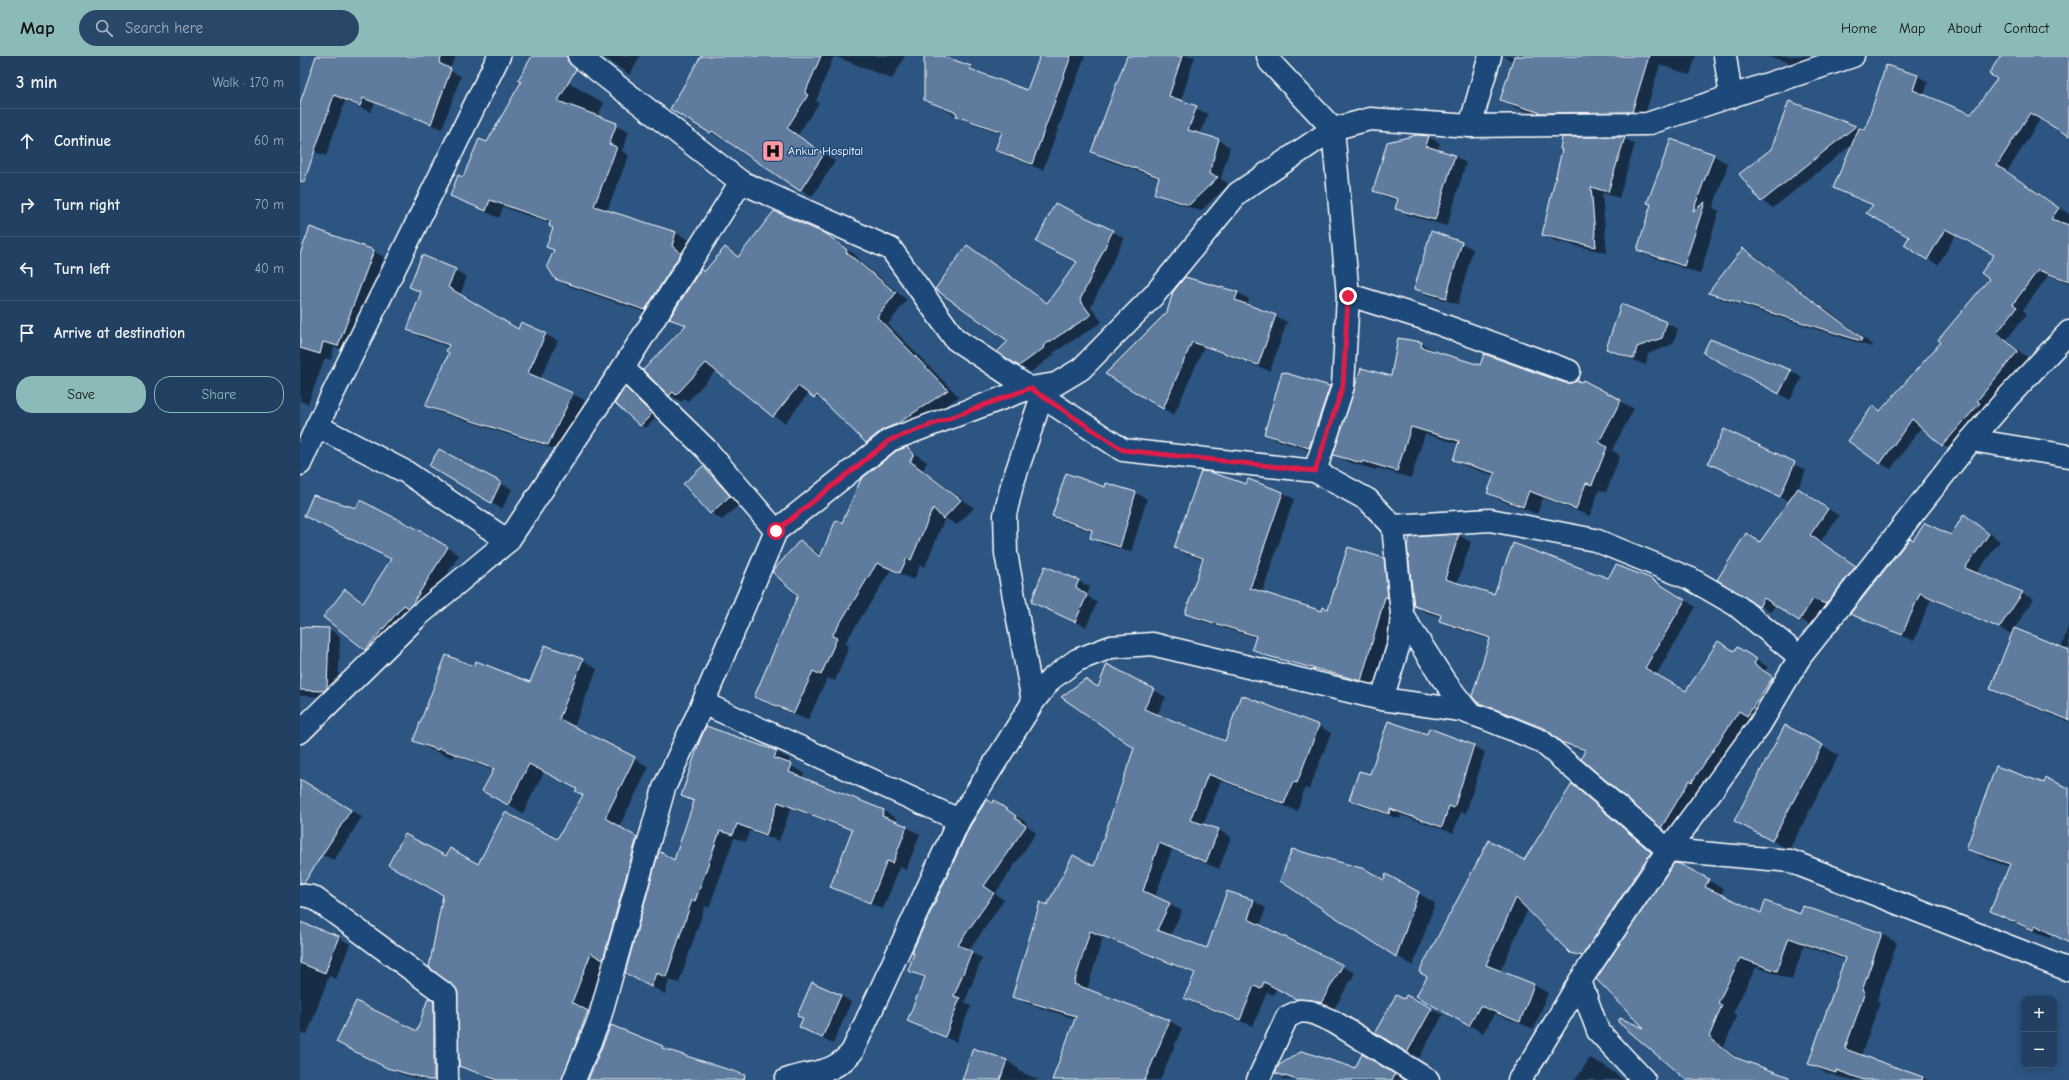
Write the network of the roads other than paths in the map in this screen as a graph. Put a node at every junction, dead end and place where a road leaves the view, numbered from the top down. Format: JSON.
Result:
{"nodes":[{"id":1,"x":499,"y":56,"type":"edge"},
{"id":2,"x":579,"y":56,"type":"edge"},
{"id":3,"x":1268,"y":56,"type":"edge"},
{"id":4,"x":1490,"y":56,"type":"edge"},
{"id":5,"x":1725,"y":56,"type":"edge"},
{"id":6,"x":1853,"y":56,"type":"edge"},
{"id":7,"x":1731,"y":97,"type":"junction"},
{"id":8,"x":1470,"y":126,"type":"junction"},
{"id":9,"x":1333,"y":129,"type":"junction"},
{"id":10,"x":742,"y":182,"type":"junction"},
{"id":11,"x":1348,"y":296,"type":"junction"},
{"id":12,"x":2069,"y":332,"type":"edge"},
{"id":13,"x":623,"y":368,"type":"junction"},
{"id":14,"x":1569,"y":371,"type":"dead end"},
{"id":15,"x":1036,"y":392,"type":"junction"},
{"id":16,"x":317,"y":426,"type":"junction"},
{"id":17,"x":1971,"y":440,"type":"junction"},
{"id":18,"x":2069,"y":456,"type":"edge"},
{"id":19,"x":300,"y":464,"type":"edge"},
{"id":20,"x":1315,"y":471,"type":"junction"},
{"id":21,"x":1393,"y":526,"type":"junction"},
{"id":22,"x":776,"y":531,"type":"junction"},
{"id":23,"x":508,"y":541,"type":"junction"},
{"id":24,"x":1402,"y":615,"type":"junction"},
{"id":25,"x":1800,"y":657,"type":"junction"},
{"id":26,"x":1382,"y":699,"type":"junction"},
{"id":27,"x":1033,"y":702,"type":"junction"},
{"id":28,"x":703,"y":703,"type":"junction"},
{"id":29,"x":1469,"y":713,"type":"junction"},
{"id":30,"x":300,"y":732,"type":"edge"},
{"id":31,"x":959,"y":820,"type":"junction"},
{"id":32,"x":1668,"y":850,"type":"junction"},
{"id":33,"x":300,"y":895,"type":"edge"},
{"id":34,"x":2069,"y":970,"type":"edge"},
{"id":35,"x":1580,"y":981,"type":"junction"},
{"id":36,"x":446,"y":1080,"type":"edge"},
{"id":37,"x":574,"y":1080,"type":"edge"},
{"id":38,"x":786,"y":1080,"type":"edge"},
{"id":39,"x":1258,"y":1080,"type":"edge"},
{"id":40,"x":1428,"y":1080,"type":"edge"},
{"id":41,"x":1519,"y":1080,"type":"edge"},
{"id":42,"x":1644,"y":1080,"type":"edge"}],
"edges":[{"from":1,"to":16,"type":"street"},
{"from":2,"to":10,"type":"street"},
{"from":3,"to":9,"type":"street"},
{"from":4,"to":8,"type":"street"},
{"from":5,"to":7,"type":"street"},
{"from":6,"to":7,"type":"street"},
{"from":7,"to":8,"type":"street"},
{"from":8,"to":9,"type":"street"},
{"from":9,"to":11,"type":"street"},
{"from":9,"to":15,"type":"street"},
{"from":10,"to":13,"type":"street"},
{"from":10,"to":15,"type":"street"},
{"from":11,"to":14,"type":"street"},
{"from":11,"to":20,"type":"street"},
{"from":12,"to":17,"type":"street"},
{"from":13,"to":22,"type":"street"},
{"from":13,"to":23,"type":"street"},
{"from":15,"to":20,"type":"street"},
{"from":15,"to":22,"type":"street"},
{"from":15,"to":27,"type":"street"},
{"from":16,"to":19,"type":"street"},
{"from":16,"to":23,"type":"street"},
{"from":17,"to":18,"type":"street"},
{"from":17,"to":25,"type":"street"},
{"from":20,"to":21,"type":"street"},
{"from":21,"to":24,"type":"street"},
{"from":21,"to":25,"type":"street"},
{"from":22,"to":28,"type":"street"},
{"from":23,"to":30,"type":"street"},
{"from":24,"to":26,"type":"street"},
{"from":24,"to":29,"type":"street"},
{"from":25,"to":32,"type":"street"},
{"from":26,"to":27,"type":"street"},
{"from":26,"to":29,"type":"street"},
{"from":27,"to":31,"type":"street"},
{"from":28,"to":31,"type":"street"},
{"from":28,"to":37,"type":"street"},
{"from":29,"to":32,"type":"street"},
{"from":31,"to":38,"type":"street"},
{"from":32,"to":34,"type":"street"},
{"from":32,"to":35,"type":"street"},
{"from":33,"to":36,"type":"street"},
{"from":35,"to":41,"type":"street"},
{"from":35,"to":42,"type":"street"},
{"from":39,"to":40,"type":"street"}]}
